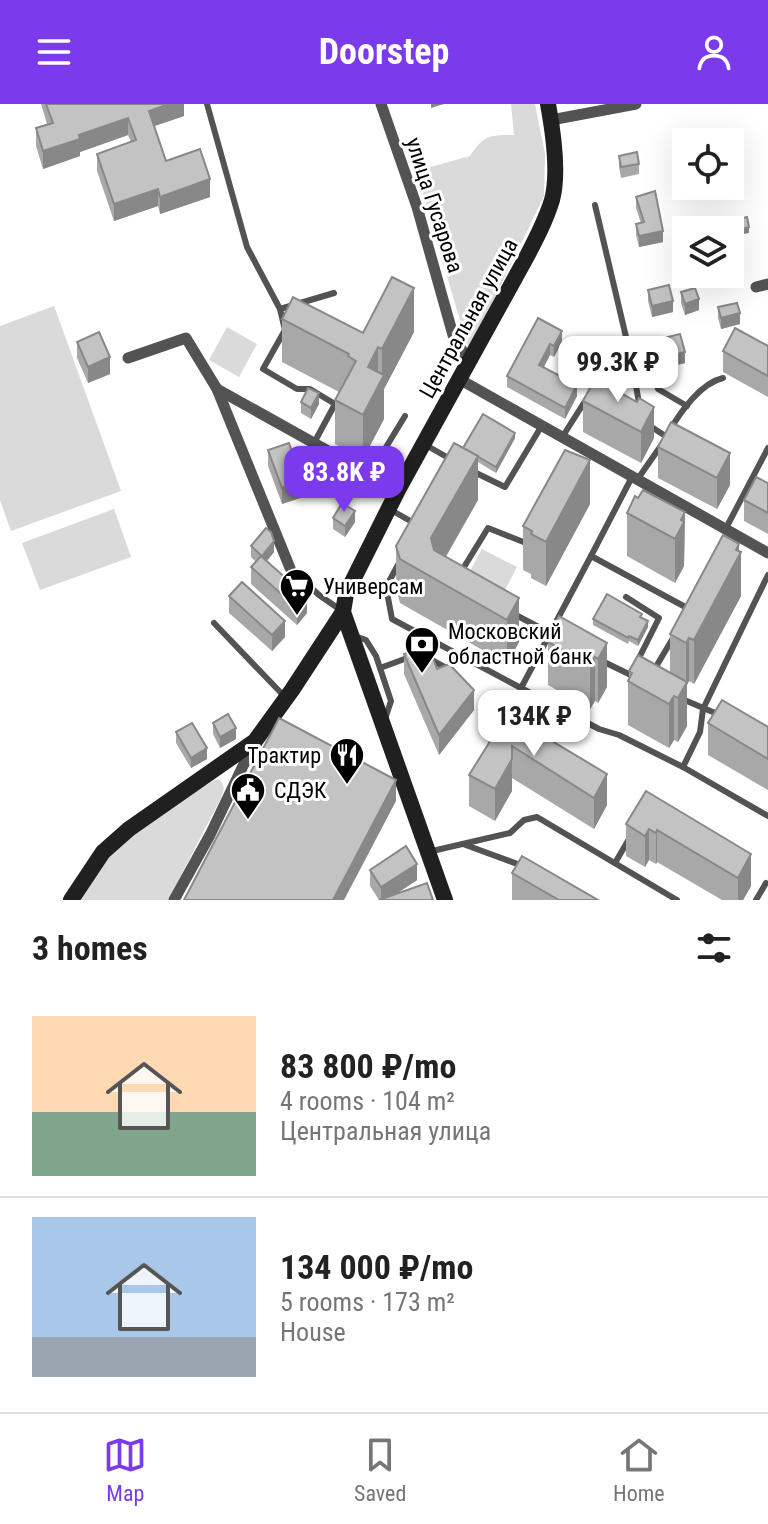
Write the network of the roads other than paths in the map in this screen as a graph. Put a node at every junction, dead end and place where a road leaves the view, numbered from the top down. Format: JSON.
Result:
{"nodes":[{"id":1,"x":207,"y":104,"type":"edge"},
{"id":2,"x":381,"y":104,"type":"edge"},
{"id":3,"x":636,"y":104,"type":"edge"},
{"id":4,"x":550,"y":112,"type":"edge"},
{"id":5,"x":595,"y":205,"type":"dead end"},
{"id":6,"x":334,"y":293,"type":"dead end"},
{"id":7,"x":280,"y":309,"type":"junction"},
{"id":8,"x":630,"y":354,"type":"junction"},
{"id":9,"x":128,"y":358,"type":"dead end"},
{"id":10,"x":469,"y":362,"type":"junction"},
{"id":11,"x":723,"y":378,"type":"dead end"},
{"id":12,"x":459,"y":379,"type":"junction"},
{"id":13,"x":217,"y":389,"type":"junction"},
{"id":14,"x":687,"y":406,"type":"junction"},
{"id":15,"x":405,"y":416,"type":"dead end"},
{"id":16,"x":541,"y":427,"type":"junction"},
{"id":17,"x":667,"y":437,"type":"junction"},
{"id":18,"x":561,"y":439,"type":"junction"},
{"id":19,"x":314,"y":443,"type":"junction"},
{"id":20,"x":424,"y":444,"type":"junction"},
{"id":21,"x":768,"y":448,"type":"edge"},
{"id":22,"x":466,"y":468,"type":"edge"},
{"id":23,"x":449,"y":473,"type":"edge"},
{"id":24,"x":369,"y":475,"type":"junction"},
{"id":25,"x":634,"y":479,"type":"junction"},
{"id":26,"x":398,"y":490,"type":"junction"},
{"id":27,"x":389,"y":509,"type":"junction"},
{"id":28,"x":419,"y":526,"type":"edge"},
{"id":29,"x":535,"y":531,"type":"edge"},
{"id":30,"x":728,"y":536,"type":"junction"},
{"id":31,"x":768,"y":553,"type":"edge"},
{"id":32,"x":591,"y":556,"type":"junction"},
{"id":33,"x":401,"y":560,"type":"edge"},
{"id":34,"x":290,"y":568,"type":"joint"},
{"id":35,"x":768,"y":575,"type":"edge"},
{"id":36,"x":463,"y":582,"type":"edge"},
{"id":37,"x":626,"y":597,"type":"dead end"},
{"id":38,"x":696,"y":597,"type":"edge"},
{"id":39,"x":689,"y":609,"type":"junction"},
{"id":40,"x":343,"y":612,"type":"junction"},
{"id":41,"x":509,"y":612,"type":"edge"},
{"id":42,"x":682,"y":622,"type":"edge"},
{"id":43,"x":214,"y":623,"type":"dead end"},
{"id":44,"x":657,"y":625,"type":"junction"},
{"id":45,"x":349,"y":634,"type":"junction"},
{"id":46,"x":550,"y":634,"type":"junction"},
{"id":47,"x":563,"y":640,"type":"edge"},
{"id":48,"x":590,"y":654,"type":"edge"},
{"id":49,"x":380,"y":668,"type":"junction"},
{"id":50,"x":453,"y":674,"type":"edge"},
{"id":51,"x":629,"y":675,"type":"junction"},
{"id":52,"x":521,"y":688,"type":"junction"},
{"id":53,"x":676,"y":695,"type":"edge"},
{"id":54,"x":286,"y":698,"type":"junction"},
{"id":55,"x":703,"y":709,"type":"junction"},
{"id":56,"x":730,"y":721,"type":"edge"},
{"id":57,"x":384,"y":722,"type":"junction"},
{"id":58,"x":255,"y":741,"type":"junction"},
{"id":59,"x":683,"y":767,"type":"junction"},
{"id":60,"x":768,"y":816,"type":"edge"},
{"id":61,"x":630,"y":837,"type":"edge"},
{"id":62,"x":463,"y":844,"type":"junction"},
{"id":63,"x":428,"y":852,"type":"junction"},
{"id":64,"x":615,"y":863,"type":"junction"},
{"id":65,"x":536,"y":873,"type":"edge"},
{"id":66,"x":766,"y":883,"type":"dead end"},
{"id":67,"x":71,"y":900,"type":"edge"},
{"id":68,"x":174,"y":900,"type":"edge"},
{"id":69,"x":445,"y":900,"type":"edge"},
{"id":70,"x":677,"y":900,"type":"edge"},
{"id":71,"x":756,"y":900,"type":"edge"}],
"edges":[{"from":1,"to":7,"type":"lane"},
{"from":2,"to":10,"type":"street","name":"улица Гусарова"},
{"from":3,"to":4,"type":"street"},
{"from":4,"to":10,"type":"main road","name":"Центральная улица"},
{"from":5,"to":8,"type":"lane"},
{"from":6,"to":7,"type":"lane"},
{"from":7,"to":19,"type":"lane"},
{"from":8,"to":14,"type":"lane"},
{"from":8,"to":17,"type":"lane"},
{"from":8,"to":18,"type":"lane"},
{"from":9,"to":13,"type":"street"},
{"from":10,"to":12,"type":"main road","name":"Центральная улица"},
{"from":11,"to":14,"type":"lane"},
{"from":12,"to":16,"type":"street"},
{"from":12,"to":20,"type":"main road","name":"Центральная улица"},
{"from":13,"to":19,"type":"street"},
{"from":13,"to":34,"type":"street"},
{"from":14,"to":17,"type":"lane"},
{"from":15,"to":24,"type":"lane"},
{"from":16,"to":18,"type":"street"},
{"from":16,"to":22,"type":"lane"},
{"from":17,"to":25,"type":"lane"},
{"from":18,"to":25,"type":"street"},
{"from":19,"to":24,"type":"street"},
{"from":20,"to":23,"type":"lane"},
{"from":20,"to":26,"type":"main road","name":"Центральная улица"},
{"from":21,"to":30,"type":"lane"},
{"from":24,"to":26,"type":"street"},
{"from":25,"to":30,"type":"street"},
{"from":25,"to":32,"type":"lane"},
{"from":26,"to":27,"type":"main road","name":"Центральная улица"},
{"from":27,"to":28,"type":"lane"},
{"from":27,"to":40,"type":"main road","name":"Центральная улица"},
{"from":29,"to":36,"type":"lane"},
{"from":30,"to":31,"type":"street"},
{"from":32,"to":39,"type":"lane"},
{"from":32,"to":46,"type":"lane"},
{"from":33,"to":52,"type":"lane"},
{"from":34,"to":40,"type":"lane"},
{"from":35,"to":55,"type":"lane"},
{"from":37,"to":44,"type":"lane"},
{"from":38,"to":39,"type":"lane"},
{"from":39,"to":42,"type":"lane"},
{"from":40,"to":45,"type":"main road"},
{"from":40,"to":54,"type":"main road","name":"Центральная улица"},
{"from":41,"to":46,"type":"lane"},
{"from":43,"to":54,"type":"lane"},
{"from":44,"to":51,"type":"lane"},
{"from":44,"to":51,"type":"lane"},
{"from":45,"to":49,"type":"lane"},
{"from":45,"to":57,"type":"main road"},
{"from":46,"to":47,"type":"lane"},
{"from":46,"to":52,"type":"lane"},
{"from":48,"to":51,"type":"lane"},
{"from":49,"to":50,"type":"lane"},
{"from":49,"to":57,"type":"lane"},
{"from":52,"to":59,"type":"lane"},
{"from":53,"to":55,"type":"lane"},
{"from":54,"to":58,"type":"main road","name":"Центральная улица"},
{"from":55,"to":56,"type":"lane"},
{"from":55,"to":59,"type":"lane"},
{"from":57,"to":63,"type":"main road"},
{"from":58,"to":67,"type":"main road","name":"Центральная улица"},
{"from":58,"to":68,"type":"street"},
{"from":59,"to":60,"type":"lane"},
{"from":61,"to":64,"type":"lane"},
{"from":62,"to":63,"type":"lane"},
{"from":62,"to":64,"type":"lane"},
{"from":62,"to":65,"type":"lane"},
{"from":63,"to":69,"type":"main road"},
{"from":64,"to":70,"type":"lane"},
{"from":66,"to":71,"type":"lane"}]}
